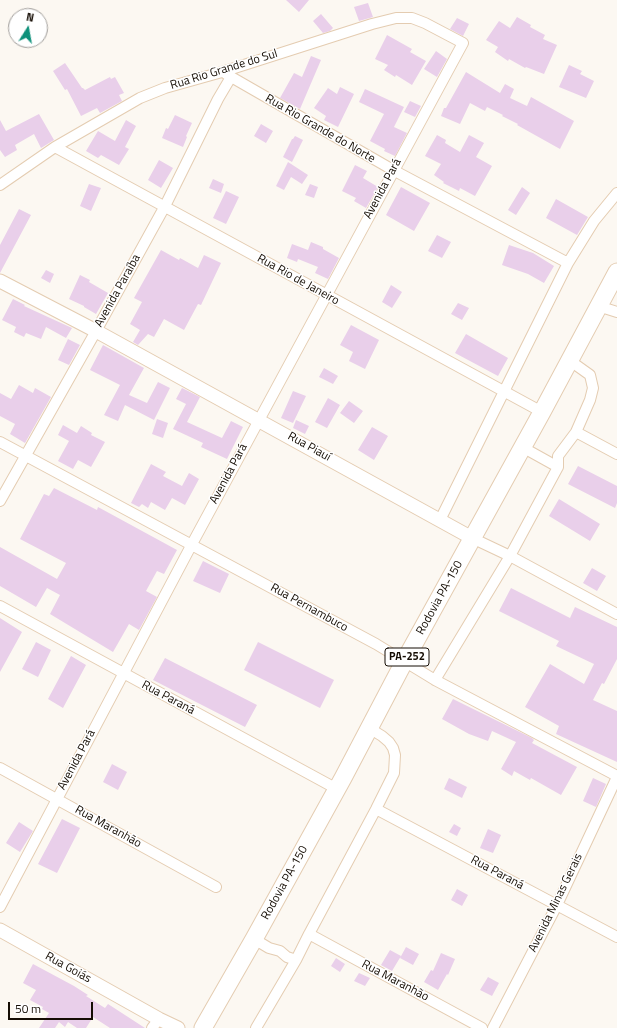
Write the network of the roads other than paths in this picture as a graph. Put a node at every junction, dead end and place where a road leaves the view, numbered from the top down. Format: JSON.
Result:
{"nodes":[{"id":1,"x":463,"y":43,"type":"joint"},
{"id":2,"x":222,"y":72,"type":"junction"},
{"id":3,"x":231,"y":77,"type":"junction"},
{"id":4,"x":56,"y":147,"type":"junction"},
{"id":5,"x":393,"y":170,"type":"junction"},
{"id":6,"x":0,"y":185,"type":"edge"},
{"id":7,"x":617,"y":193,"type":"edge"},
{"id":8,"x":165,"y":206,"type":"junction"},
{"id":9,"x":568,"y":263,"type":"junction"},
{"id":10,"x":617,"y":272,"type":"edge"},
{"id":11,"x":0,"y":281,"type":"edge"},
{"id":12,"x":326,"y":295,"type":"junction"},
{"id":13,"x":598,"y":306,"type":"junction"},
{"id":14,"x":617,"y":312,"type":"edge"},
{"id":15,"x":96,"y":331,"type":"junction"},
{"id":16,"x":569,"y":360,"type":"junction"},
{"id":17,"x":504,"y":391,"type":"junction"},
{"id":18,"x":542,"y":412,"type":"junction"},
{"id":19,"x":259,"y":420,"type":"junction"},
{"id":20,"x":576,"y":432,"type":"junction"},
{"id":21,"x":0,"y":442,"type":"edge"},
{"id":22,"x":522,"y":447,"type":"junction"},
{"id":23,"x":617,"y":454,"type":"edge"},
{"id":24,"x":25,"y":456,"type":"junction"},
{"id":25,"x":558,"y":466,"type":"junction"},
{"id":26,"x":0,"y":501,"type":"edge"},
{"id":27,"x":440,"y":520,"type":"junction"},
{"id":28,"x":472,"y":538,"type":"junction"},
{"id":29,"x":192,"y":544,"type":"junction"},
{"id":30,"x":510,"y":556,"type":"junction"},
{"id":31,"x":0,"y":606,"type":"edge"},
{"id":32,"x":617,"y":614,"type":"edge"},
{"id":33,"x":404,"y":662,"type":"junction"},
{"id":34,"x":123,"y":674,"type":"junction"},
{"id":35,"x":435,"y":680,"type":"junction"},
{"id":36,"x":369,"y":728,"type":"junction"},
{"id":37,"x":0,"y":768,"type":"edge"},
{"id":38,"x":617,"y":777,"type":"edge"},
{"id":39,"x":337,"y":789,"type":"junction"},
{"id":40,"x":57,"y":799,"type":"junction"},
{"id":41,"x":376,"y":809,"type":"junction"},
{"id":42,"x":216,"y":887,"type":"dead end"},
{"id":43,"x":557,"y":905,"type":"junction"},
{"id":44,"x":0,"y":907,"type":"edge"},
{"id":45,"x":0,"y":930,"type":"edge"},
{"id":46,"x":309,"y":934,"type":"junction"},
{"id":47,"x":617,"y":937,"type":"edge"},
{"id":48,"x":254,"y":939,"type":"junction"},
{"id":49,"x":296,"y":960,"type":"junction"},
{"id":50,"x":156,"y":1024,"type":"edge"},
{"id":51,"x":178,"y":1028,"type":"edge"},
{"id":52,"x":203,"y":1028,"type":"edge"},
{"id":53,"x":256,"y":1028,"type":"edge"},
{"id":54,"x":482,"y":1028,"type":"edge"},
{"id":55,"x":493,"y":1028,"type":"edge"}],
"edges":[{"from":1,"to":2,"type":"street","name":"Rua Rio Grande do Sul"},
{"from":1,"to":5,"type":"street","name":"Avenida Pará"},
{"from":2,"to":3,"type":"street","name":"Rua Rio Grande do Norte"},
{"from":2,"to":4,"type":"street","name":"Rua Rio Grande do Sul"},
{"from":3,"to":5,"type":"street","name":"Rua Rio Grande do Norte"},
{"from":3,"to":8,"type":"street","name":"Avenida Paraíba"},
{"from":4,"to":6,"type":"street","name":"Rua Rio Grande do Sul"},
{"from":4,"to":8,"type":"street","name":"Rua Rio de Janeiro"},
{"from":5,"to":9,"type":"street","name":"Rua Rio Grande do Norte"},
{"from":5,"to":12,"type":"street","name":"Avenida Pará"},
{"from":7,"to":9,"type":"street"},
{"from":8,"to":12,"type":"street","name":"Rua Rio de Janeiro"},
{"from":8,"to":15,"type":"street","name":"Avenida Paraíba"},
{"from":9,"to":17,"type":"street"},
{"from":10,"to":13,"type":"highway","name":"Rodovia PA-150","number":"PA-252"},
{"from":11,"to":15,"type":"street","name":"Rua Piauí"},
{"from":12,"to":17,"type":"street","name":"Rua Rio de Janeiro"},
{"from":12,"to":19,"type":"street","name":"Avenida Pará"},
{"from":13,"to":14,"type":"street"},
{"from":13,"to":16,"type":"highway","name":"Rodovia PA-150","number":"PA-252"},
{"from":15,"to":19,"type":"street","name":"Rua Piauí"},
{"from":15,"to":24,"type":"street","name":"Avenida Paraíba"},
{"from":16,"to":18,"type":"highway","name":"Rodovia PA-150","number":"PA-252"},
{"from":16,"to":20,"type":"street"},
{"from":17,"to":18,"type":"street","name":"Rua Rio de Janeiro"},
{"from":17,"to":27,"type":"street"},
{"from":18,"to":22,"type":"highway","name":"Rodovia PA-150","number":"PA-252"},
{"from":19,"to":27,"type":"street","name":"Rua Piauí"},
{"from":19,"to":29,"type":"street","name":"Avenida Pará"},
{"from":20,"to":23,"type":"street"},
{"from":20,"to":25,"type":"street"},
{"from":21,"to":24,"type":"street","name":"Rua Pernambuco"},
{"from":22,"to":25,"type":"street"},
{"from":22,"to":28,"type":"highway","name":"Rodovia PA-150","number":"PA-252"},
{"from":24,"to":26,"type":"street","name":"Avenida Paraíba"},
{"from":24,"to":29,"type":"street","name":"Rua Pernambuco"},
{"from":25,"to":30,"type":"street"},
{"from":27,"to":28,"type":"street","name":"Rua Piauí"},
{"from":28,"to":30,"type":"street","name":"Rua Piauí"},
{"from":28,"to":33,"type":"highway","name":"Rodovia PA-150","number":"PA-252"},
{"from":29,"to":33,"type":"street","name":"Rua Pernambuco"},
{"from":29,"to":34,"type":"street","name":"Avenida Pará"},
{"from":30,"to":32,"type":"street","name":"Rua Piauí"},
{"from":30,"to":35,"type":"street"},
{"from":31,"to":34,"type":"street","name":"Rua Paraná"},
{"from":33,"to":35,"type":"street","name":"Rua Pernambuco"},
{"from":33,"to":36,"type":"highway","name":"Rodovia PA-150","number":"PA-252"},
{"from":34,"to":39,"type":"street","name":"Rua Paraná"},
{"from":34,"to":40,"type":"street","name":"Avenida Pará"},
{"from":35,"to":38,"type":"street","name":"Rua Pernambuco"},
{"from":36,"to":39,"type":"highway","name":"Rodovia PA-150","number":"PA-252"},
{"from":36,"to":41,"type":"street"},
{"from":37,"to":40,"type":"street","name":"Rua Maranhão"},
{"from":38,"to":43,"type":"street","name":"Avenida Minas Gerais"},
{"from":39,"to":48,"type":"highway","name":"Rodovia PA-150","number":"PA-252"},
{"from":40,"to":42,"type":"street","name":"Rua Maranhão"},
{"from":40,"to":44,"type":"street","name":"Avenida Pará"},
{"from":41,"to":43,"type":"street","name":"Rua Paraná"},
{"from":41,"to":46,"type":"street"},
{"from":43,"to":47,"type":"street","name":"Rua Paraná"},
{"from":43,"to":55,"type":"street","name":"Avenida Minas Gerais"},
{"from":45,"to":50,"type":"street","name":"Rua Goiás"},
{"from":46,"to":49,"type":"street"},
{"from":46,"to":54,"type":"street","name":"Rua Maranhão"},
{"from":48,"to":49,"type":"street"},
{"from":48,"to":52,"type":"highway","name":"Rodovia PA-150","number":"PA-252"},
{"from":49,"to":53,"type":"street"},
{"from":50,"to":51,"type":"street","name":"Rua Goiás"}]}
